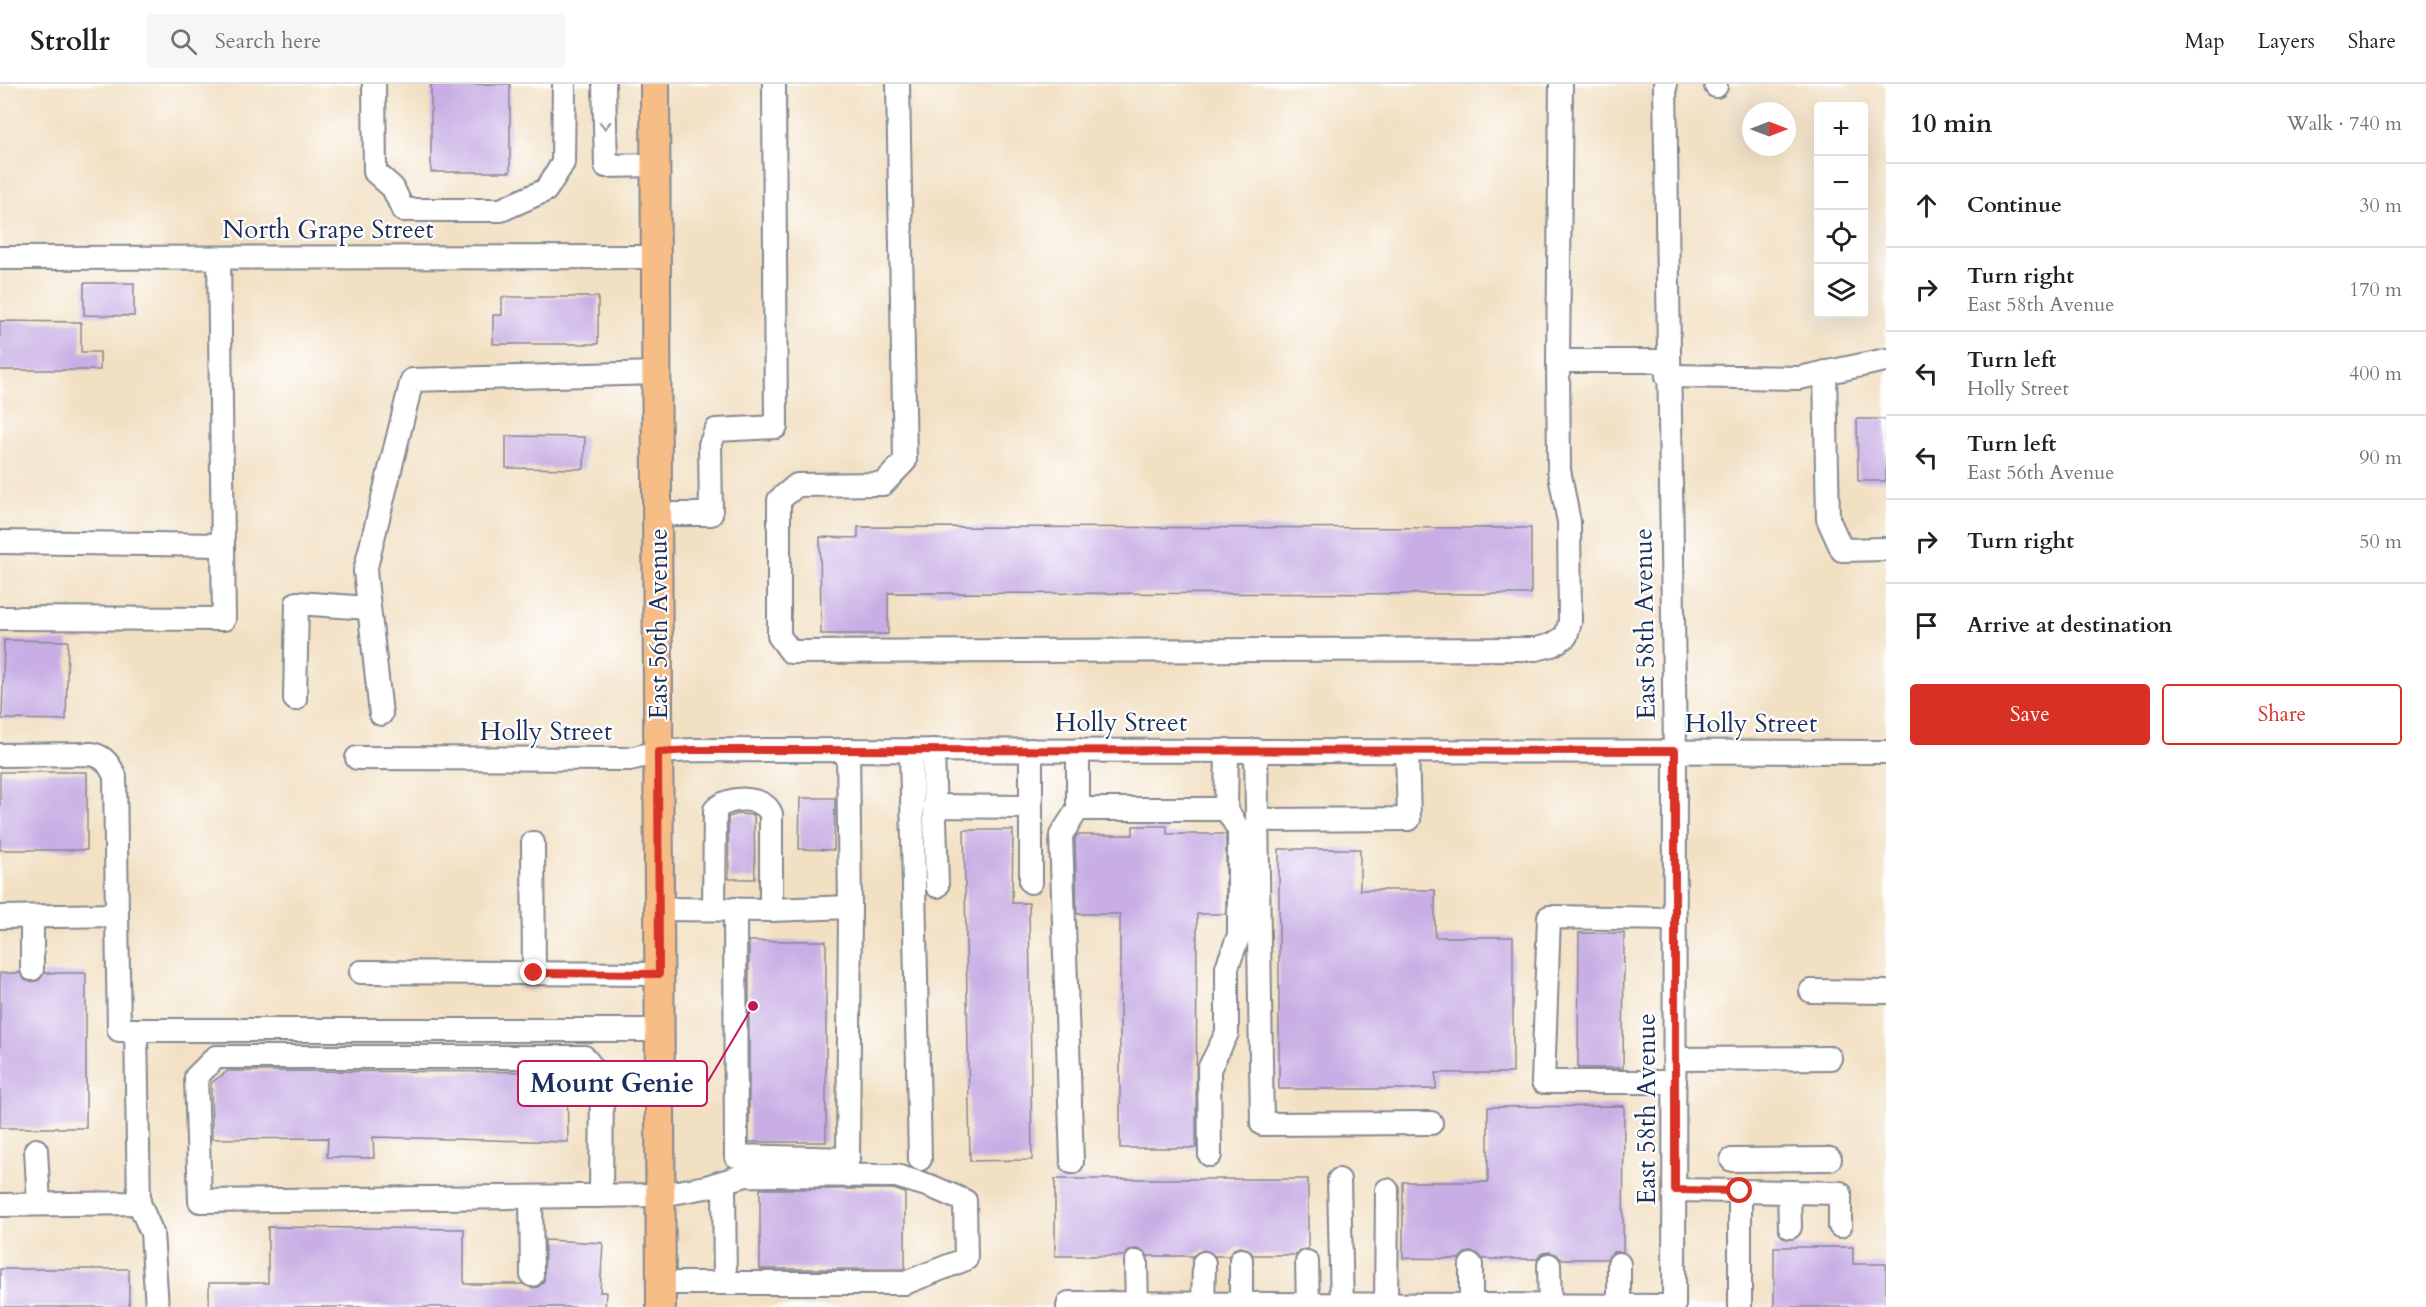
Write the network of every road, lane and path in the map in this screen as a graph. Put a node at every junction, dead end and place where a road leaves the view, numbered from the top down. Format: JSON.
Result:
{"nodes":[{"id":1,"x":374,"y":84,"type":"edge"},
{"id":2,"x":564,"y":84,"type":"edge"},
{"id":3,"x":604,"y":84,"type":"edge"},
{"id":4,"x":655,"y":84,"type":"edge"},
{"id":5,"x":774,"y":84,"type":"edge"},
{"id":6,"x":898,"y":84,"type":"edge"},
{"id":7,"x":1561,"y":84,"type":"edge"},
{"id":8,"x":1665,"y":84,"type":"edge"},
{"id":9,"x":656,"y":165,"type":"junction"},
{"id":10,"x":656,"y":257,"type":"junction"},
{"id":11,"x":0,"y":258,"type":"edge"},
{"id":12,"x":219,"y":258,"type":"junction"},
{"id":13,"x":1886,"y":360,"type":"edge"},
{"id":14,"x":1558,"y":361,"type":"junction"},
{"id":15,"x":1668,"y":368,"type":"junction"},
{"id":16,"x":1825,"y":372,"type":"junction"},
{"id":17,"x":657,"y":373,"type":"junction"},
{"id":18,"x":658,"y":514,"type":"junction"},
{"id":19,"x":0,"y":542,"type":"edge"},
{"id":20,"x":223,"y":545,"type":"junction"},
{"id":21,"x":1886,"y":549,"type":"edge"},
{"id":22,"x":369,"y":608,"type":"junction"},
{"id":23,"x":0,"y":618,"type":"edge"},
{"id":24,"x":295,"y":699,"type":"dead end"},
{"id":25,"x":381,"y":714,"type":"dead end"},
{"id":26,"x":849,"y":750,"type":"junction"},
{"id":27,"x":922,"y":750,"type":"junction"},
{"id":28,"x":1030,"y":750,"type":"junction"},
{"id":29,"x":1078,"y":750,"type":"junction"},
{"id":30,"x":1227,"y":750,"type":"junction"},
{"id":31,"x":1256,"y":750,"type":"junction"},
{"id":32,"x":1407,"y":751,"type":"junction"},
{"id":33,"x":1675,"y":751,"type":"junction"},
{"id":34,"x":658,"y":752,"type":"junction"},
{"id":35,"x":1886,"y":753,"type":"edge"},
{"id":36,"x":0,"y":755,"type":"edge"},
{"id":37,"x":357,"y":758,"type":"dead end"},
{"id":38,"x":934,"y":806,"type":"junction"},
{"id":39,"x":1031,"y":807,"type":"junction"},
{"id":40,"x":1078,"y":809,"type":"junction"},
{"id":41,"x":1226,"y":809,"type":"junction"},
{"id":42,"x":1258,"y":820,"type":"junction"},
{"id":43,"x":533,"y":843,"type":"dead end"},
{"id":44,"x":1031,"y":882,"type":"dead end"},
{"id":45,"x":937,"y":886,"type":"dead end"},
{"id":46,"x":850,"y":907,"type":"junction"},
{"id":47,"x":659,"y":909,"type":"junction"},
{"id":48,"x":725,"y":909,"type":"junction"},
{"id":49,"x":771,"y":910,"type":"junction"},
{"id":50,"x":117,"y":915,"type":"junction"},
{"id":51,"x":0,"y":917,"type":"edge"},
{"id":52,"x":32,"y":918,"type":"junction"},
{"id":53,"x":1675,"y":919,"type":"junction"},
{"id":54,"x":32,"y":969,"type":"dead end"},
{"id":55,"x":361,"y":972,"type":"dead end"},
{"id":56,"x":534,"y":973,"type":"junction"},
{"id":57,"x":659,"y":974,"type":"junction"},
{"id":58,"x":1811,"y":991,"type":"dead end"},
{"id":59,"x":1886,"y":992,"type":"edge"},
{"id":60,"x":136,"y":1029,"type":"junction"},
{"id":61,"x":660,"y":1030,"type":"junction"},
{"id":62,"x":1830,"y":1058,"type":"dead end"},
{"id":63,"x":1675,"y":1059,"type":"junction"},
{"id":64,"x":1675,"y":1082,"type":"junction"},
{"id":65,"x":1431,"y":1123,"type":"dead end"},
{"id":66,"x":36,"y":1150,"type":"dead end"},
{"id":67,"x":1210,"y":1155,"type":"dead end"},
{"id":68,"x":920,"y":1159,"type":"dead end"},
{"id":69,"x":1830,"y":1159,"type":"dead end"},
{"id":70,"x":1732,"y":1160,"type":"dead end"},
{"id":71,"x":1072,"y":1162,"type":"dead end"},
{"id":72,"x":1339,"y":1180,"type":"dead end"},
{"id":73,"x":724,"y":1182,"type":"junction"},
{"id":74,"x":1387,"y":1190,"type":"dead end"},
{"id":75,"x":1675,"y":1190,"type":"junction"},
{"id":76,"x":1740,"y":1191,"type":"junction"},
{"id":77,"x":1789,"y":1192,"type":"junction"},
{"id":78,"x":661,"y":1195,"type":"junction"},
{"id":79,"x":601,"y":1196,"type":"junction"},
{"id":80,"x":531,"y":1197,"type":"junction"},
{"id":81,"x":139,"y":1203,"type":"junction"},
{"id":82,"x":39,"y":1204,"type":"junction"},
{"id":83,"x":0,"y":1205,"type":"edge"},
{"id":84,"x":1840,"y":1226,"type":"dead end"},
{"id":85,"x":1790,"y":1227,"type":"dead end"},
{"id":86,"x":1241,"y":1260,"type":"dead end"},
{"id":87,"x":1136,"y":1262,"type":"dead end"},
{"id":88,"x":1307,"y":1262,"type":"dead end"},
{"id":89,"x":1203,"y":1263,"type":"dead end"},
{"id":90,"x":1550,"y":1264,"type":"dead end"},
{"id":91,"x":1619,"y":1264,"type":"dead end"},
{"id":92,"x":1472,"y":1265,"type":"dead end"},
{"id":93,"x":532,"y":1275,"type":"dead end"},
{"id":94,"x":725,"y":1283,"type":"junction"},
{"id":95,"x":661,"y":1295,"type":"edge"},
{"id":96,"x":1137,"y":1305,"type":"edge"},
{"id":97,"x":1203,"y":1305,"type":"edge"},
{"id":98,"x":1241,"y":1305,"type":"edge"},
{"id":99,"x":1308,"y":1305,"type":"edge"},
{"id":100,"x":1342,"y":1306,"type":"edge"},
{"id":101,"x":1386,"y":1306,"type":"edge"},
{"id":102,"x":1442,"y":1306,"type":"edge"},
{"id":103,"x":1472,"y":1306,"type":"edge"},
{"id":104,"x":1550,"y":1306,"type":"edge"},
{"id":105,"x":1619,"y":1306,"type":"edge"},
{"id":106,"x":1674,"y":1306,"type":"edge"},
{"id":107,"x":157,"y":1307,"type":"edge"},
{"id":108,"x":1068,"y":1307,"type":"edge"},
{"id":109,"x":1740,"y":1307,"type":"edge"}],
"edges":[{"from":1,"to":2,"type":"street"},
{"from":3,"to":9,"type":"street","one_way":true},
{"from":4,"to":9,"type":"main road","name":"East 56th Avenue"},
{"from":5,"to":18,"type":"street"},
{"from":6,"to":14,"type":"street"},
{"from":7,"to":14,"type":"street"},
{"from":8,"to":15,"type":"street","name":"East 58th Avenue"},
{"from":9,"to":10,"type":"main road","name":"East 56th Avenue"},
{"from":10,"to":12,"type":"street","name":"North Grape Street"},
{"from":10,"to":17,"type":"main road","name":"East 56th Avenue"},
{"from":11,"to":12,"type":"street","name":"North Grape Street"},
{"from":12,"to":20,"type":"street"},
{"from":13,"to":16,"type":"street"},
{"from":14,"to":15,"type":"street"},
{"from":15,"to":16,"type":"street"},
{"from":15,"to":33,"type":"street","name":"East 58th Avenue"},
{"from":16,"to":21,"type":"street"},
{"from":17,"to":18,"type":"main road","name":"East 56th Avenue"},
{"from":17,"to":22,"type":"street"},
{"from":18,"to":34,"type":"main road","name":"East 56th Avenue"},
{"from":19,"to":20,"type":"street"},
{"from":20,"to":23,"type":"street"},
{"from":22,"to":24,"type":"street"},
{"from":22,"to":25,"type":"street"},
{"from":26,"to":27,"type":"street","name":"Holly Street"},
{"from":26,"to":34,"type":"street","name":"Holly Street"},
{"from":26,"to":46,"type":"street"},
{"from":27,"to":28,"type":"street","name":"Holly Street"},
{"from":27,"to":38,"type":"street"},
{"from":27,"to":68,"type":"street"},
{"from":28,"to":29,"type":"street","name":"Holly Street"},
{"from":28,"to":39,"type":"street"},
{"from":29,"to":30,"type":"street","name":"Holly Street"},
{"from":29,"to":40,"type":"street"},
{"from":30,"to":31,"type":"street","name":"Holly Street"},
{"from":30,"to":41,"type":"street"},
{"from":31,"to":32,"type":"street","name":"Holly Street"},
{"from":31,"to":42,"type":"street"},
{"from":32,"to":33,"type":"street","name":"Holly Street"},
{"from":32,"to":42,"type":"street"},
{"from":33,"to":35,"type":"street","name":"Holly Street"},
{"from":33,"to":53,"type":"street","name":"East 58th Avenue"},
{"from":34,"to":37,"type":"street","name":"Holly Street"},
{"from":34,"to":47,"type":"main road","name":"East 56th Avenue"},
{"from":36,"to":50,"type":"street"},
{"from":38,"to":39,"type":"street"},
{"from":38,"to":45,"type":"street"},
{"from":39,"to":44,"type":"street"},
{"from":40,"to":41,"type":"street"},
{"from":40,"to":71,"type":"street"},
{"from":41,"to":67,"type":"street"},
{"from":42,"to":65,"type":"street"},
{"from":43,"to":56,"type":"street"},
{"from":46,"to":48,"type":"street"},
{"from":46,"to":49,"type":"street"},
{"from":47,"to":48,"type":"street"},
{"from":47,"to":57,"type":"main road","name":"East 56th Avenue"},
{"from":48,"to":49,"type":"street"},
{"from":48,"to":49,"type":"street"},
{"from":50,"to":52,"type":"street"},
{"from":50,"to":60,"type":"street"},
{"from":51,"to":52,"type":"street"},
{"from":52,"to":54,"type":"street"},
{"from":53,"to":63,"type":"street","name":"East 58th Avenue"},
{"from":53,"to":64,"type":"street"},
{"from":55,"to":56,"type":"street"},
{"from":56,"to":57,"type":"street"},
{"from":57,"to":61,"type":"main road","name":"East 56th Avenue"},
{"from":58,"to":59,"type":"street"},
{"from":60,"to":61,"type":"street"},
{"from":60,"to":81,"type":"street"},
{"from":61,"to":78,"type":"main road","name":"East 56th Avenue"},
{"from":62,"to":63,"type":"street"},
{"from":63,"to":64,"type":"street","name":"East 58th Avenue"},
{"from":64,"to":75,"type":"street","name":"East 58th Avenue"},
{"from":66,"to":82,"type":"street"},
{"from":69,"to":70,"type":"street"},
{"from":72,"to":100,"type":"street"},
{"from":73,"to":78,"type":"street"},
{"from":73,"to":94,"type":"street"},
{"from":73,"to":94,"type":"street"},
{"from":74,"to":101,"type":"street"},
{"from":75,"to":76,"type":"street"},
{"from":75,"to":106,"type":"street","name":"East 58th Avenue"},
{"from":76,"to":77,"type":"street"},
{"from":76,"to":109,"type":"street"},
{"from":77,"to":84,"type":"street"},
{"from":77,"to":85,"type":"street"},
{"from":78,"to":79,"type":"street"},
{"from":78,"to":95,"type":"main road","name":"East 56th Avenue"},
{"from":79,"to":80,"type":"street"},
{"from":79,"to":80,"type":"street"},
{"from":80,"to":93,"type":"street"},
{"from":81,"to":82,"type":"street"},
{"from":81,"to":107,"type":"street"},
{"from":82,"to":83,"type":"street"},
{"from":86,"to":98,"type":"street"},
{"from":87,"to":96,"type":"street"},
{"from":88,"to":99,"type":"street"},
{"from":89,"to":97,"type":"street"},
{"from":90,"to":104,"type":"street"},
{"from":91,"to":105,"type":"street"},
{"from":92,"to":103,"type":"street"},
{"from":94,"to":95,"type":"street"},
{"from":96,"to":97,"type":"street"},
{"from":96,"to":108,"type":"street"},
{"from":97,"to":98,"type":"street"},
{"from":98,"to":99,"type":"street"},
{"from":99,"to":100,"type":"street"},
{"from":100,"to":101,"type":"street"},
{"from":101,"to":102,"type":"street"},
{"from":102,"to":103,"type":"street"},
{"from":103,"to":104,"type":"street"},
{"from":104,"to":105,"type":"street"},
{"from":105,"to":106,"type":"street"}]}
